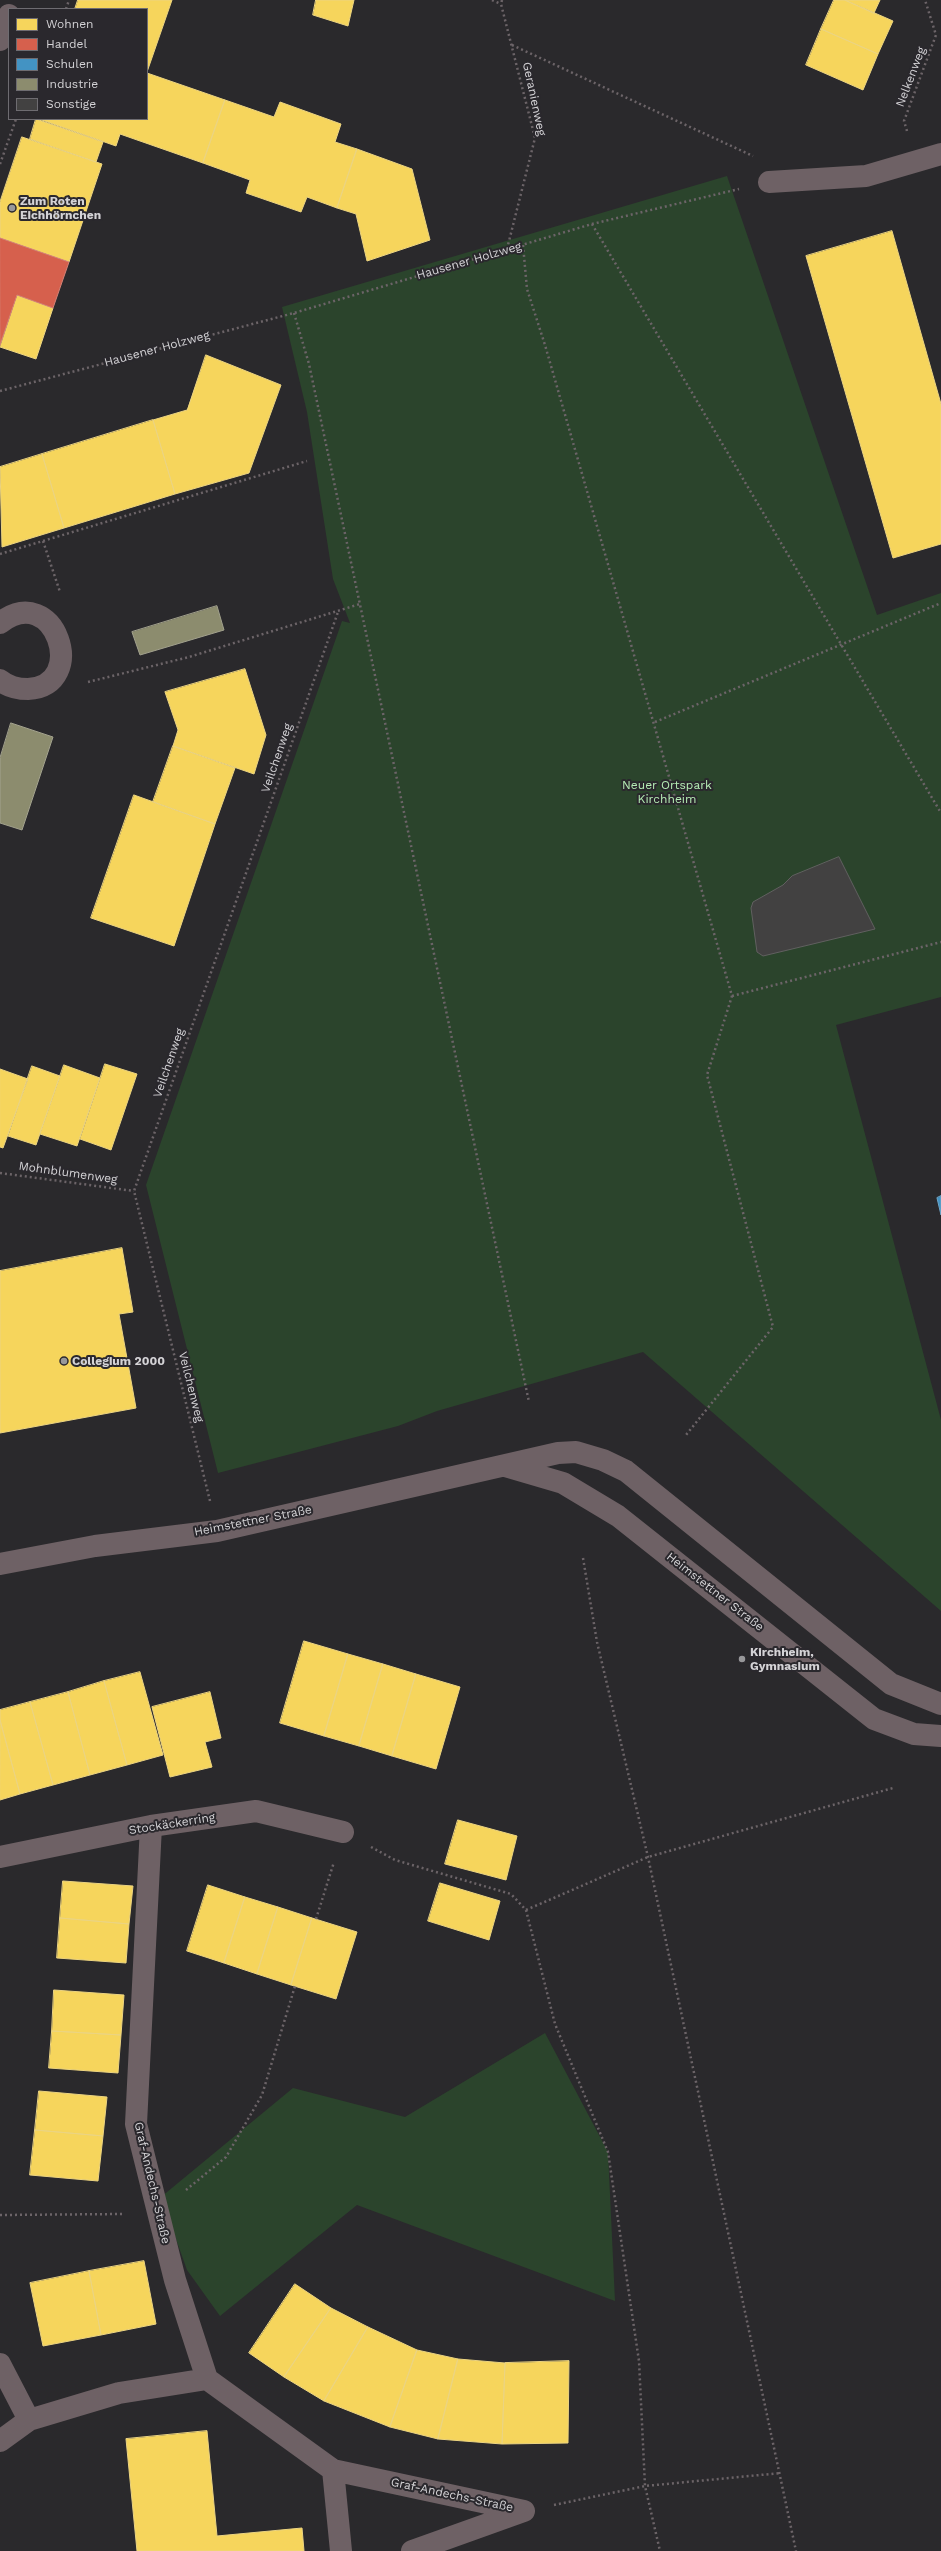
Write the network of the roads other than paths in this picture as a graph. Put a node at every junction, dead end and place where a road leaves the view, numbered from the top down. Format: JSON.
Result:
{"nodes":[{"id":1,"x":8,"y":18,"type":"edge"},
{"id":2,"x":0,"y":40,"type":"edge"},
{"id":3,"x":941,"y":154,"type":"edge"},
{"id":4,"x":770,"y":182,"type":"road end"},
{"id":5,"x":0,"y":623,"type":"edge"},
{"id":6,"x":0,"y":680,"type":"edge"},
{"id":7,"x":504,"y":1466,"type":"junction"},
{"id":8,"x":0,"y":1564,"type":"edge"},
{"id":9,"x":941,"y":1704,"type":"edge"},
{"id":10,"x":941,"y":1736,"type":"edge"},
{"id":11,"x":151,"y":1826,"type":"junction"},
{"id":12,"x":343,"y":1832,"type":"road end"},
{"id":13,"x":0,"y":1857,"type":"edge"},
{"id":14,"x":0,"y":2364,"type":"edge"},
{"id":15,"x":207,"y":2379,"type":"junction"},
{"id":16,"x":29,"y":2420,"type":"junction"},
{"id":17,"x":0,"y":2441,"type":"edge"},
{"id":18,"x":333,"y":2470,"type":"junction"},
{"id":19,"x":341,"y":2551,"type":"edge"},
{"id":20,"x":412,"y":2551,"type":"edge"}],
"edges":[{"from":1,"to":2,"type":"street"},
{"from":3,"to":4,"type":"street"},
{"from":5,"to":6,"type":"street"},
{"from":7,"to":8,"type":"street","name":"Heimstettner Straße"},
{"from":7,"to":9,"type":"street","name":"Heimstettner Straße"},
{"from":7,"to":10,"type":"street","name":"Heimstettner Straße"},
{"from":11,"to":12,"type":"street","name":"Stockäckerring"},
{"from":11,"to":13,"type":"street","name":"Stockäckerring"},
{"from":11,"to":15,"type":"street","name":"Graf-Andechs-Straße"},
{"from":14,"to":16,"type":"street"},
{"from":15,"to":16,"type":"street"},
{"from":15,"to":18,"type":"street","name":"Graf-Andechs-Straße"},
{"from":16,"to":17,"type":"street"},
{"from":18,"to":19,"type":"street"},
{"from":18,"to":20,"type":"street","name":"Graf-Andechs-Straße"}]}
